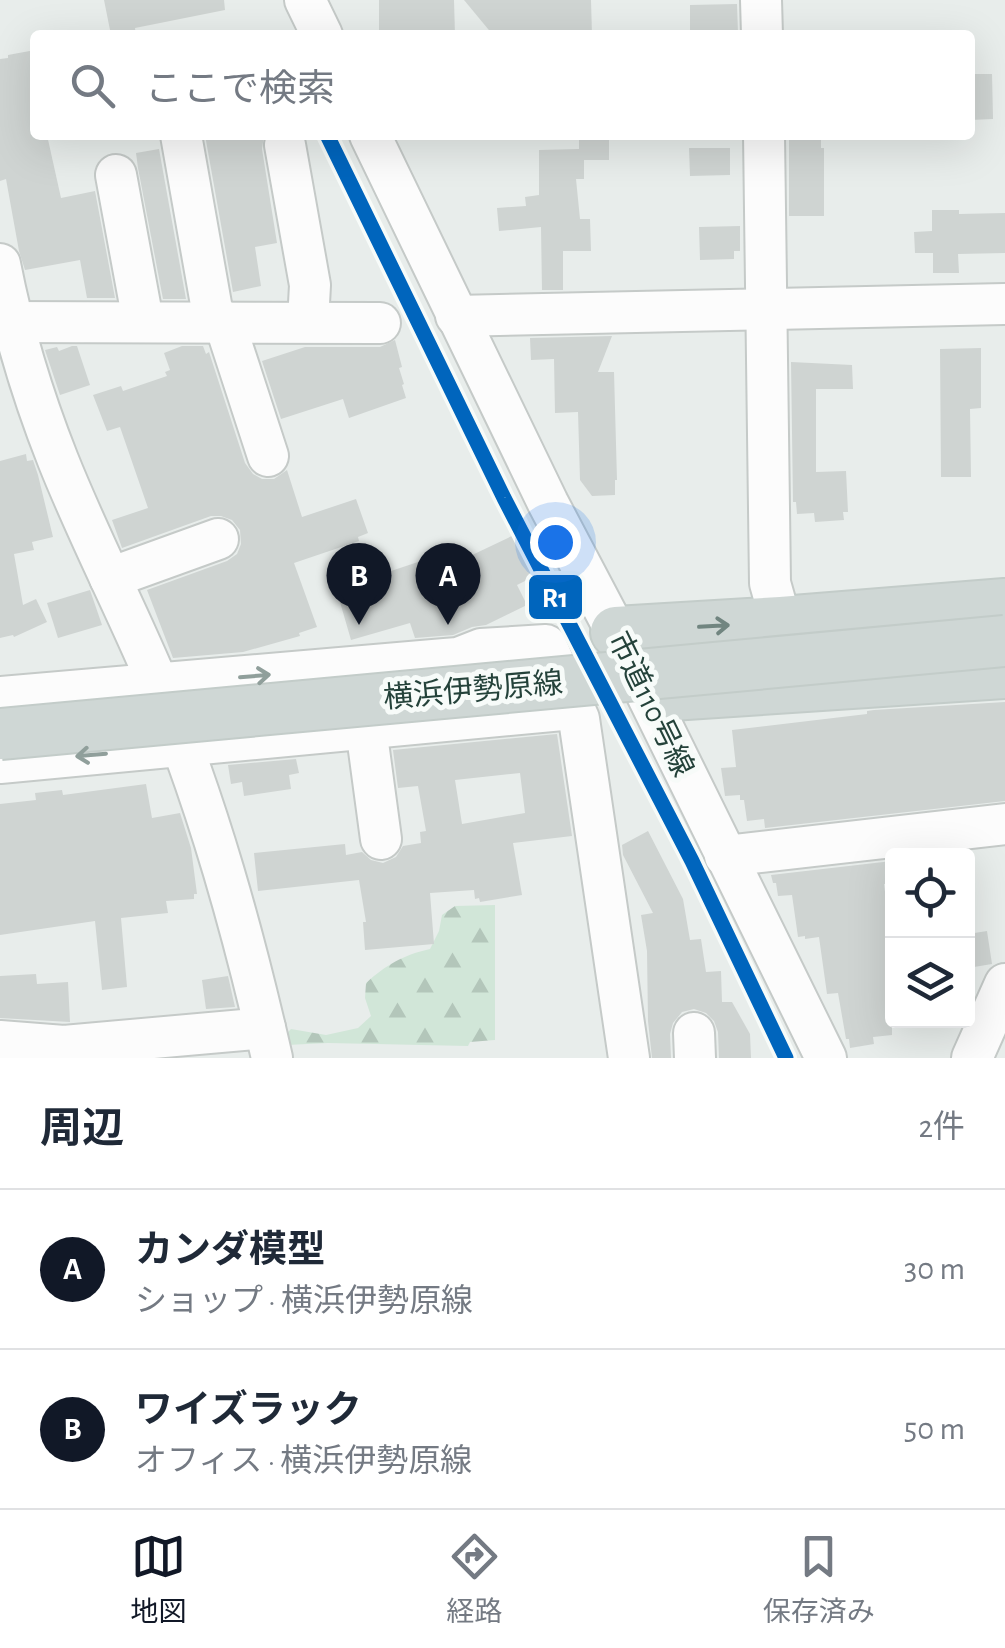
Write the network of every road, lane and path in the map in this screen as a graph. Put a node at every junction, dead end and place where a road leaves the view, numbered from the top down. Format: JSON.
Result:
{"nodes":[{"id":1,"x":305,"y":0,"type":"edge"},
{"id":2,"x":761,"y":0,"type":"edge"},
{"id":3,"x":320,"y":30,"type":"edge"},
{"id":4,"x":762,"y":30,"type":"edge"},
{"id":5,"x":182,"y":140,"type":"edge"},
{"id":6,"x":372,"y":140,"type":"edge"},
{"id":7,"x":764,"y":140,"type":"edge"},
{"id":8,"x":285,"y":145,"type":"dead end"},
{"id":9,"x":116,"y":175,"type":"dead end"},
{"id":10,"x":0,"y":264,"type":"edge"},
{"id":11,"x":1005,"y":304,"type":"edge"},
{"id":12,"x":768,"y":309,"type":"junction"},
{"id":13,"x":456,"y":316,"type":"junction"},
{"id":14,"x":6,"y":321,"type":"edge"},
{"id":15,"x":142,"y":321,"type":"junction"},
{"id":16,"x":219,"y":321,"type":"junction"},
{"id":17,"x":308,"y":322,"type":"junction"},
{"id":18,"x":380,"y":323,"type":"dead end"},
{"id":19,"x":268,"y":456,"type":"dead end"},
{"id":20,"x":218,"y":539,"type":"dead end"},
{"id":21,"x":110,"y":578,"type":"junction"},
{"id":22,"x":1005,"y":604,"type":"edge"},
{"id":23,"x":781,"y":622,"type":"junction"},
{"id":24,"x":616,"y":632,"type":"junction"},
{"id":25,"x":1005,"y":641,"type":"edge"},
{"id":26,"x":376,"y":666,"type":"junction"},
{"id":27,"x":1005,"y":674,"type":"edge"},
{"id":28,"x":158,"y":684,"type":"junction"},
{"id":29,"x":0,"y":697,"type":"edge"},
{"id":30,"x":649,"y":697,"type":"junction"},
{"id":31,"x":573,"y":709,"type":"junction"},
{"id":32,"x":376,"y":728,"type":"junction"},
{"id":33,"x":0,"y":734,"type":"edge"},
{"id":34,"x":182,"y":746,"type":"junction"},
{"id":35,"x":0,"y":764,"type":"edge"},
{"id":36,"x":1005,"y":824,"type":"edge"},
{"id":37,"x":381,"y":839,"type":"dead end"},
{"id":38,"x":724,"y":856,"type":"junction"},
{"id":39,"x":1005,"y":984,"type":"edge"},
{"id":40,"x":0,"y":1041,"type":"edge"},
{"id":41,"x":268,"y":1043,"type":"edge"},
{"id":42,"x":629,"y":1058,"type":"edge"},
{"id":43,"x":826,"y":1058,"type":"edge"},
{"id":44,"x":972,"y":1058,"type":"edge"}],
"edges":[{"from":1,"to":3,"type":"street"},
{"from":2,"to":4,"type":"street"},
{"from":5,"to":16,"type":"street"},
{"from":6,"to":13,"type":"street","name":"市道110号線"},
{"from":7,"to":12,"type":"street"},
{"from":8,"to":17,"type":"street"},
{"from":9,"to":15,"type":"street"},
{"from":10,"to":14,"type":"street"},
{"from":11,"to":12,"type":"street"},
{"from":12,"to":13,"type":"street"},
{"from":12,"to":23,"type":"street"},
{"from":13,"to":24,"type":"street","name":"市道110号線"},
{"from":14,"to":15,"type":"street"},
{"from":14,"to":21,"type":"street"},
{"from":15,"to":16,"type":"street"},
{"from":16,"to":17,"type":"street"},
{"from":16,"to":19,"type":"street"},
{"from":17,"to":18,"type":"street"},
{"from":20,"to":21,"type":"street"},
{"from":21,"to":28,"type":"street"},
{"from":22,"to":23,"type":"main road"},
{"from":24,"to":23,"type":"main road","one_way":true},
{"from":24,"to":30,"type":"street","name":"市道110号線"},
{"from":25,"to":33,"type":"main road","name":"横浜伊勢原線","bridge":true},
{"from":28,"to":26,"type":"street","one_way":true},
{"from":26,"to":31,"type":"street"},
{"from":26,"to":32,"type":"street"},
{"from":27,"to":30,"type":"main road"},
{"from":28,"to":29,"type":"street"},
{"from":28,"to":34,"type":"street"},
{"from":30,"to":38,"type":"street","name":"市道110号線"},
{"from":31,"to":32,"type":"street"},
{"from":31,"to":42,"type":"street"},
{"from":32,"to":34,"type":"street"},
{"from":32,"to":37,"type":"street"},
{"from":34,"to":35,"type":"street","one_way":true},
{"from":34,"to":41,"type":"street"},
{"from":36,"to":38,"type":"street"},
{"from":38,"to":43,"type":"street","name":"市道110号線"},
{"from":39,"to":44,"type":"street"},
{"from":40,"to":41,"type":"street"}]}
